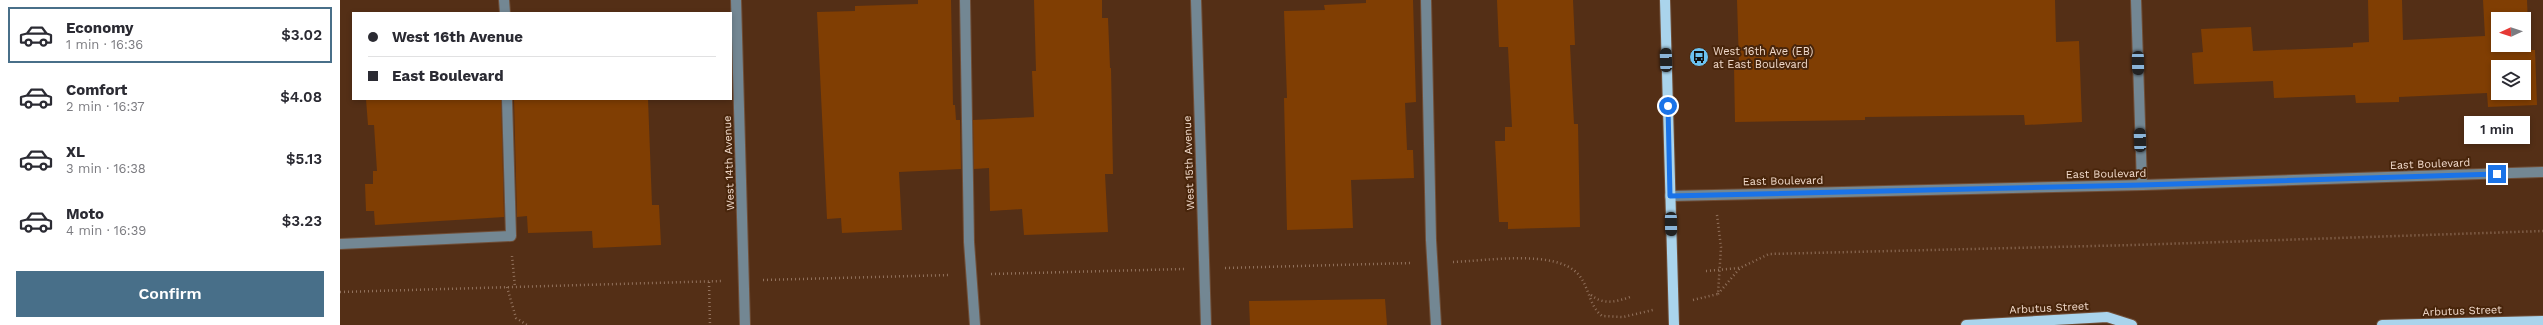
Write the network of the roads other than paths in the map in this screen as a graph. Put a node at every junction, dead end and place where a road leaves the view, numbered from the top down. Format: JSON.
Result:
{"nodes":[{"id":1,"x":504,"y":0,"type":"edge"},
{"id":2,"x":736,"y":0,"type":"edge"},
{"id":3,"x":965,"y":0,"type":"edge"},
{"id":4,"x":1196,"y":0,"type":"edge"},
{"id":5,"x":1426,"y":0,"type":"edge"},
{"id":6,"x":1665,"y":0,"type":"edge"},
{"id":7,"x":2136,"y":0,"type":"edge"},
{"id":8,"x":505,"y":12,"type":"edge"},
{"id":9,"x":507,"y":100,"type":"edge"},
{"id":10,"x":2543,"y":172,"type":"edge"},
{"id":11,"x":2142,"y":185,"type":"junction"},
{"id":12,"x":1670,"y":196,"type":"junction"},
{"id":13,"x":340,"y":244,"type":"edge"},
{"id":14,"x":2543,"y":321,"type":"edge"},
{"id":15,"x":745,"y":325,"type":"edge"},
{"id":16,"x":975,"y":325,"type":"edge"},
{"id":17,"x":1206,"y":325,"type":"edge"},
{"id":18,"x":1436,"y":325,"type":"edge"},
{"id":19,"x":1674,"y":325,"type":"edge"},
{"id":20,"x":1966,"y":325,"type":"edge"},
{"id":21,"x":2132,"y":325,"type":"edge"},
{"id":22,"x":2382,"y":325,"type":"edge"}],
"edges":[{"from":1,"to":8,"type":"street"},
{"from":2,"to":15,"type":"street","name":"West 14th Avenue"},
{"from":3,"to":16,"type":"street"},
{"from":4,"to":17,"type":"street","name":"West 15th Avenue"},
{"from":5,"to":18,"type":"street"},
{"from":6,"to":12,"type":"main road"},
{"from":7,"to":11,"type":"street"},
{"from":9,"to":13,"type":"street"},
{"from":10,"to":11,"type":"street","name":"East Boulevard"},
{"from":11,"to":12,"type":"street","name":"East Boulevard"},
{"from":12,"to":19,"type":"main road"},
{"from":14,"to":22,"type":"main road","name":"Arbutus Street"},
{"from":20,"to":21,"type":"main road","name":"Arbutus Street"}]}
